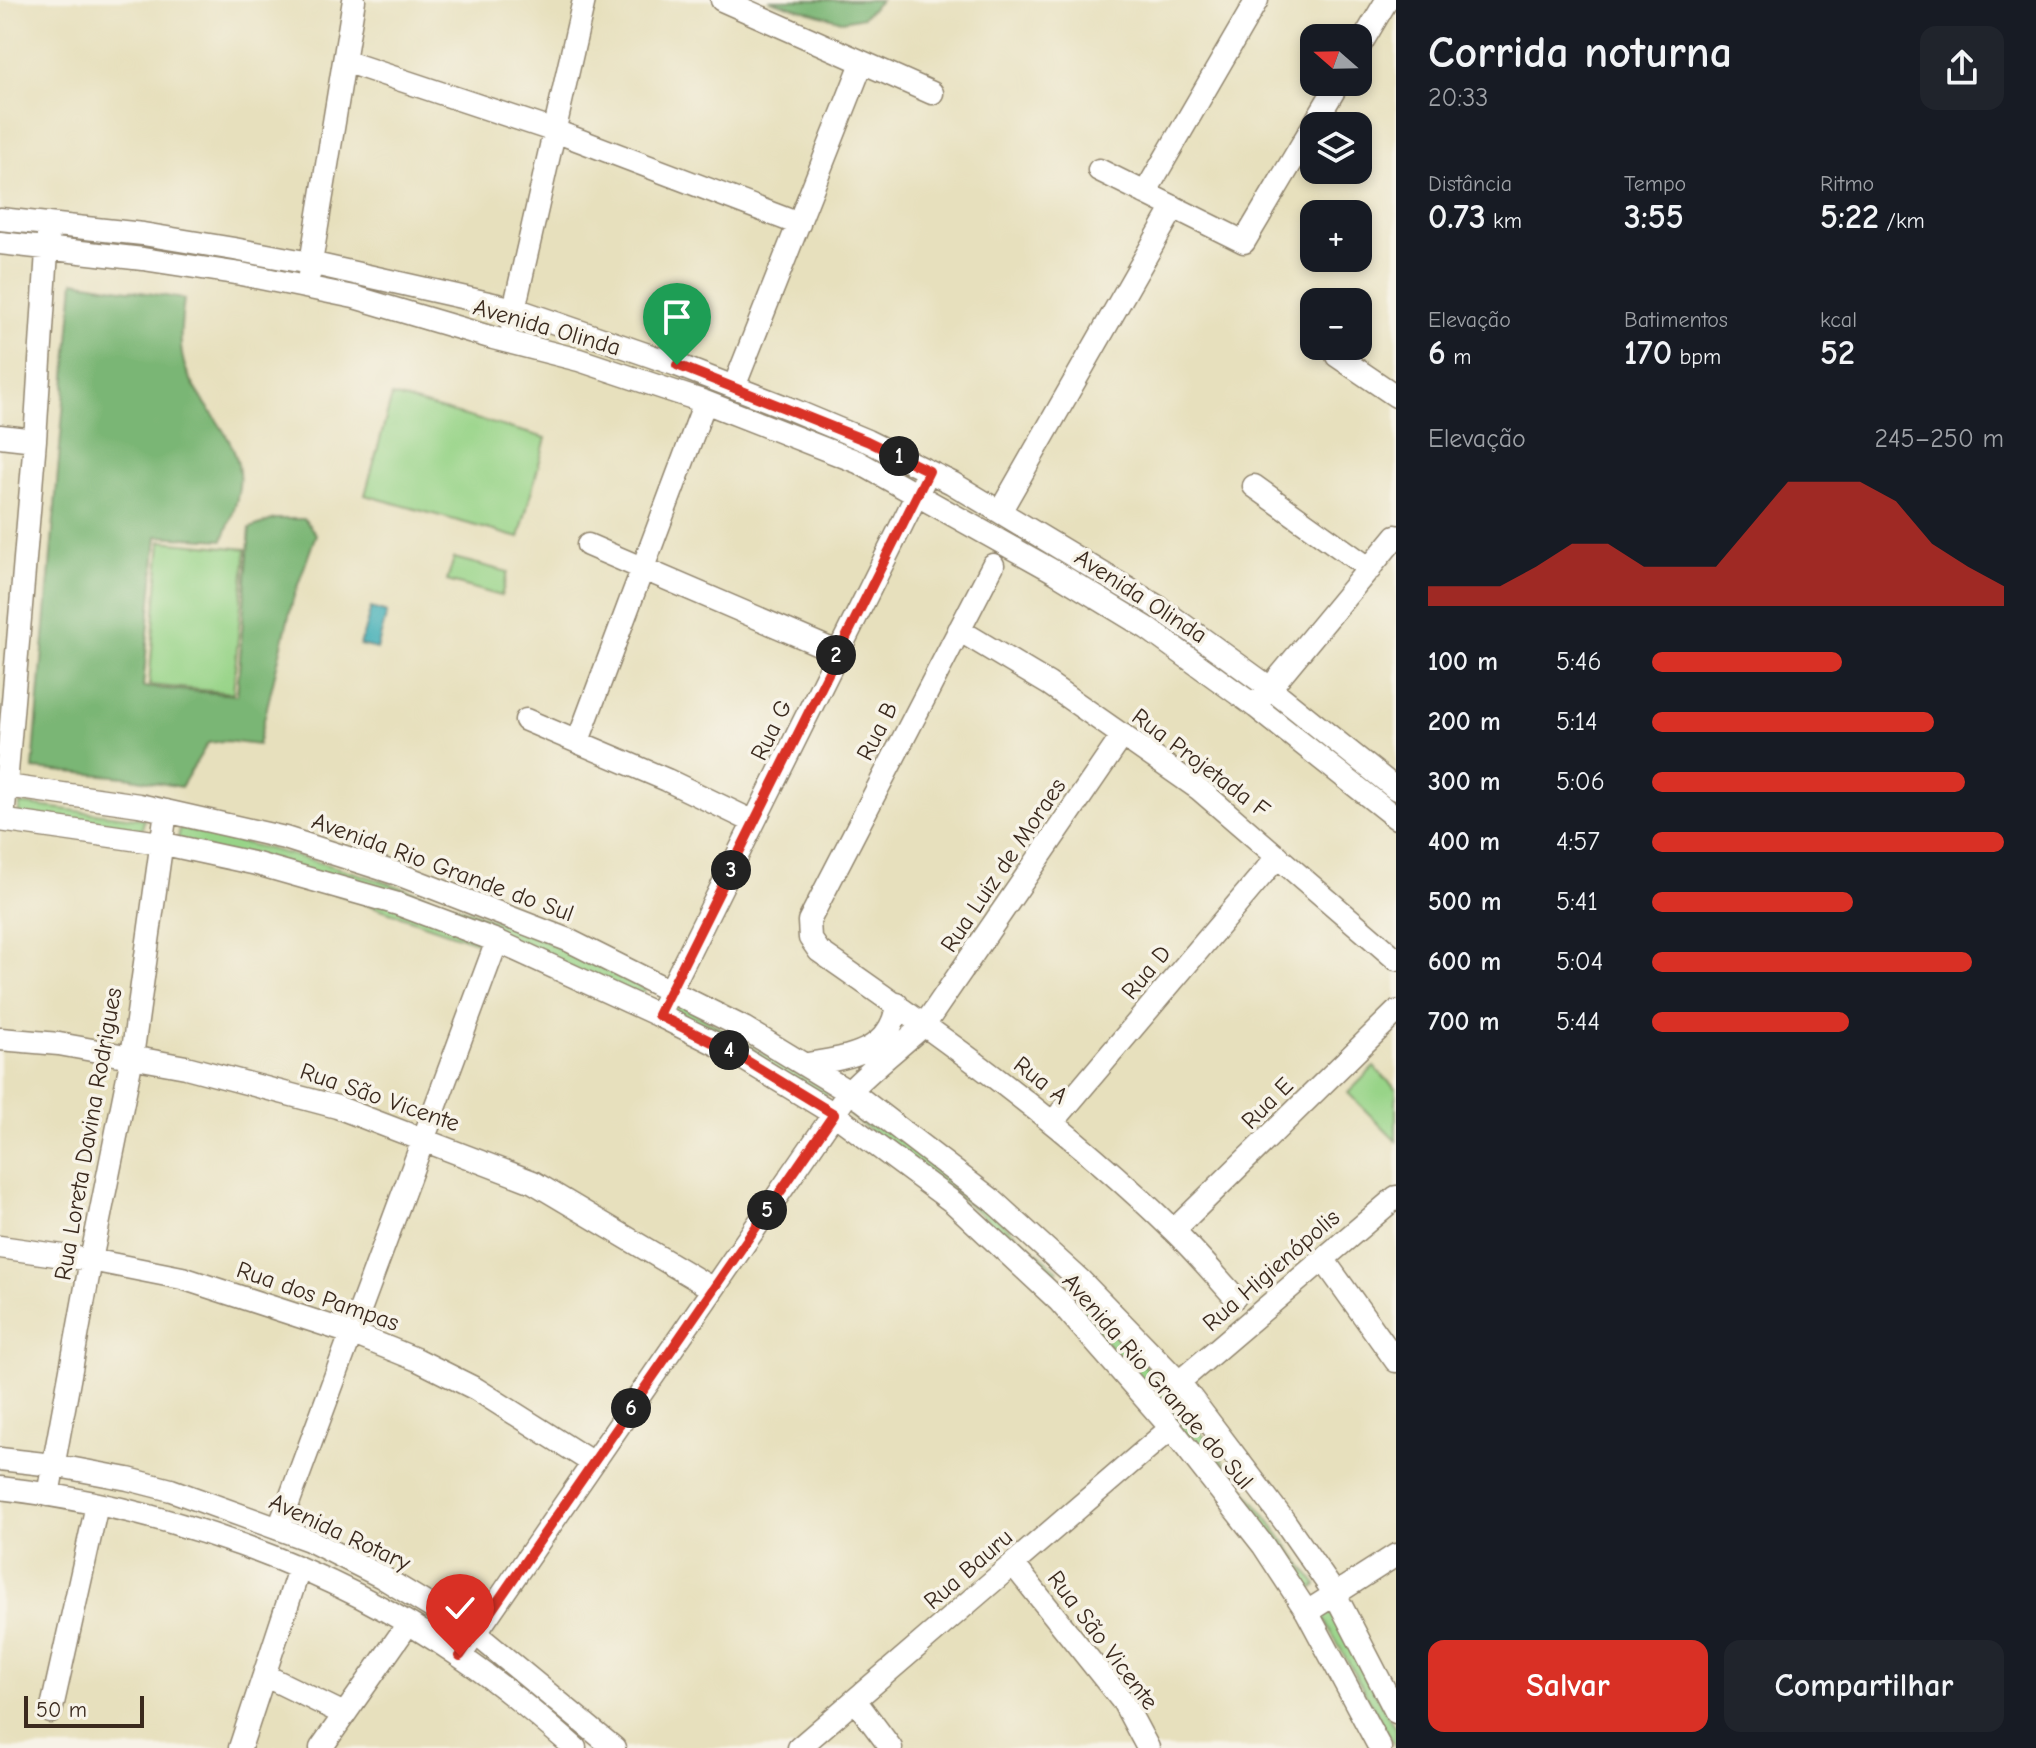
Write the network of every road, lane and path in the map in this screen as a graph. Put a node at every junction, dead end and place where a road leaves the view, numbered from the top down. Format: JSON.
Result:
{"nodes":[{"id":1,"x":354,"y":0,"type":"edge"},
{"id":2,"x":584,"y":0,"type":"edge"},
{"id":3,"x":722,"y":0,"type":"edge"},
{"id":4,"x":1257,"y":0,"type":"edge"},
{"id":5,"x":1387,"y":0,"type":"edge"},
{"id":6,"x":1372,"y":25,"type":"edge"},
{"id":7,"x":344,"y":61,"type":"junction"},
{"id":8,"x":862,"y":63,"type":"junction"},
{"id":9,"x":932,"y":93,"type":"dead end"},
{"id":10,"x":1331,"y":96,"type":"edge"},
{"id":11,"x":555,"y":131,"type":"junction"},
{"id":12,"x":1099,"y":170,"type":"dead end"},
{"id":13,"x":1145,"y":193,"type":"junction"},
{"id":14,"x":1174,"y":207,"type":"junction"},
{"id":15,"x":0,"y":219,"type":"edge"},
{"id":16,"x":799,"y":224,"type":"junction"},
{"id":17,"x":48,"y":225,"type":"junction"},
{"id":18,"x":0,"y":243,"type":"edge"},
{"id":19,"x":47,"y":249,"type":"junction"},
{"id":20,"x":310,"y":263,"type":"junction"},
{"id":21,"x":308,"y":288,"type":"junction"},
{"id":22,"x":515,"y":309,"type":"junction"},
{"id":23,"x":505,"y":341,"type":"junction"},
{"id":24,"x":626,"y":348,"type":"junction"},
{"id":25,"x":1343,"y":360,"type":"edge"},
{"id":26,"x":619,"y":375,"type":"junction"},
{"id":27,"x":734,"y":387,"type":"junction"},
{"id":28,"x":1396,"y":396,"type":"edge"},
{"id":29,"x":705,"y":402,"type":"junction"},
{"id":30,"x":0,"y":436,"type":"edge"},
{"id":31,"x":35,"y":440,"type":"junction"},
{"id":32,"x":929,"y":471,"type":"junction"},
{"id":33,"x":1254,"y":486,"type":"dead end"},
{"id":34,"x":917,"y":493,"type":"junction"},
{"id":35,"x":1001,"y":510,"type":"junction"},
{"id":36,"x":1396,"y":536,"type":"edge"},
{"id":37,"x":588,"y":545,"type":"dead end"},
{"id":38,"x":1066,"y":551,"type":"junction"},
{"id":39,"x":993,"y":565,"type":"dead end"},
{"id":40,"x":644,"y":568,"type":"junction"},
{"id":41,"x":1370,"y":569,"type":"junction"},
{"id":42,"x":1055,"y":572,"type":"junction"},
{"id":43,"x":10,"y":612,"type":"edge"},
{"id":44,"x":959,"y":630,"type":"junction"},
{"id":45,"x":837,"y":652,"type":"junction"},
{"id":46,"x":1270,"y":688,"type":"junction"},
{"id":47,"x":1256,"y":707,"type":"junction"},
{"id":48,"x":526,"y":720,"type":"dead end"},
{"id":49,"x":1123,"y":735,"type":"junction"},
{"id":50,"x":578,"y":741,"type":"junction"},
{"id":51,"x":1392,"y":777,"type":"edge"},
{"id":52,"x":3,"y":785,"type":"edge"},
{"id":53,"x":1369,"y":795,"type":"junction"},
{"id":54,"x":166,"y":811,"type":"junction"},
{"id":55,"x":1396,"y":818,"type":"edge"},
{"id":56,"x":1,"y":820,"type":"edge"},
{"id":57,"x":754,"y":822,"type":"junction"},
{"id":58,"x":160,"y":843,"type":"junction"},
{"id":59,"x":1278,"y":856,"type":"junction"},
{"id":60,"x":809,"y":921,"type":"joint"},
{"id":61,"x":497,"y":941,"type":"junction"},
{"id":62,"x":1396,"y":959,"type":"edge"},
{"id":63,"x":671,"y":990,"type":"junction"},
{"id":64,"x":897,"y":1004,"type":"junction"},
{"id":65,"x":1396,"y":1012,"type":"edge"},
{"id":66,"x":658,"y":1015,"type":"junction"},
{"id":67,"x":925,"y":1024,"type":"junction"},
{"id":68,"x":0,"y":1039,"type":"edge"},
{"id":69,"x":132,"y":1057,"type":"junction"},
{"id":70,"x":848,"y":1057,"type":"junction"},
{"id":71,"x":807,"y":1064,"type":"junction"},
{"id":72,"x":866,"y":1074,"type":"junction"},
{"id":73,"x":849,"y":1092,"type":"junction"},
{"id":74,"x":834,"y":1114,"type":"junction"},
{"id":75,"x":1053,"y":1122,"type":"junction"},
{"id":76,"x":422,"y":1138,"type":"junction"},
{"id":77,"x":1396,"y":1197,"type":"edge"},
{"id":78,"x":1174,"y":1230,"type":"junction"},
{"id":79,"x":0,"y":1247,"type":"edge"},
{"id":80,"x":1323,"y":1259,"type":"junction"},
{"id":81,"x":91,"y":1260,"type":"junction"},
{"id":82,"x":1080,"y":1280,"type":"junction"},
{"id":83,"x":713,"y":1289,"type":"junction"},
{"id":84,"x":1235,"y":1297,"type":"dead end"},
{"id":85,"x":1059,"y":1301,"type":"junction"},
{"id":86,"x":351,"y":1333,"type":"junction"},
{"id":87,"x":1396,"y":1361,"type":"edge"},
{"id":88,"x":1179,"y":1382,"type":"junction"},
{"id":89,"x":1171,"y":1428,"type":"junction"},
{"id":90,"x":2,"y":1459,"type":"edge"},
{"id":91,"x":593,"y":1463,"type":"junction"},
{"id":92,"x":53,"y":1465,"type":"junction"},
{"id":93,"x":1,"y":1488,"type":"edge"},
{"id":94,"x":48,"y":1495,"type":"junction"},
{"id":95,"x":97,"y":1505,"type":"junction"},
{"id":96,"x":279,"y":1528,"type":"junction"},
{"id":97,"x":1396,"y":1555,"type":"edge"},
{"id":98,"x":1013,"y":1564,"type":"junction"},
{"id":99,"x":299,"y":1569,"type":"junction"},
{"id":100,"x":1335,"y":1594,"type":"junction"},
{"id":101,"x":1307,"y":1612,"type":"junction"},
{"id":102,"x":408,"y":1624,"type":"junction"},
{"id":103,"x":476,"y":1634,"type":"junction"},
{"id":104,"x":460,"y":1656,"type":"junction"},
{"id":105,"x":264,"y":1675,"type":"junction"},
{"id":106,"x":855,"y":1700,"type":"junction"},
{"id":107,"x":51,"y":1712,"type":"dead end"},
{"id":108,"x":1396,"y":1712,"type":"edge"},
{"id":109,"x":344,"y":1714,"type":"junction"},
{"id":110,"x":599,"y":1743,"type":"edge"},
{"id":111,"x":240,"y":1748,"type":"edge"},
{"id":112,"x":321,"y":1748,"type":"edge"},
{"id":113,"x":575,"y":1748,"type":"edge"},
{"id":114,"x":799,"y":1748,"type":"edge"},
{"id":115,"x":891,"y":1748,"type":"edge"},
{"id":116,"x":1148,"y":1748,"type":"edge"},
{"id":117,"x":1380,"y":1748,"type":"edge"}],
"edges":[{"from":1,"to":7,"type":"street"},
{"from":2,"to":11,"type":"street"},
{"from":3,"to":8,"type":"street"},
{"from":4,"to":13,"type":"street"},
{"from":5,"to":6,"type":"street"},
{"from":7,"to":11,"type":"street"},
{"from":7,"to":20,"type":"street"},
{"from":8,"to":9,"type":"street"},
{"from":8,"to":16,"type":"street"},
{"from":10,"to":14,"type":"street"},
{"from":11,"to":16,"type":"street"},
{"from":11,"to":22,"type":"street"},
{"from":12,"to":13,"type":"street"},
{"from":13,"to":14,"type":"street"},
{"from":14,"to":35,"type":"street"},
{"from":15,"to":17,"type":"street","name":"Avenida Olinda"},
{"from":16,"to":27,"type":"street"},
{"from":17,"to":19,"type":"street"},
{"from":17,"to":20,"type":"street","name":"Avenida Olinda"},
{"from":18,"to":19,"type":"street","name":"Avenida Olinda"},
{"from":19,"to":21,"type":"street","name":"Avenida Olinda"},
{"from":19,"to":31,"type":"street"},
{"from":20,"to":21,"type":"street"},
{"from":20,"to":22,"type":"street","name":"Avenida Olinda"},
{"from":21,"to":23,"type":"street","name":"Avenida Olinda"},
{"from":22,"to":23,"type":"street"},
{"from":22,"to":24,"type":"street","name":"Avenida Olinda"},
{"from":23,"to":26,"type":"street","name":"Avenida Olinda"},
{"from":24,"to":26,"type":"street"},
{"from":24,"to":27,"type":"street","name":"Avenida Olinda"},
{"from":25,"to":28,"type":"street"},
{"from":26,"to":29,"type":"street","name":"Avenida Olinda"},
{"from":27,"to":32,"type":"street","name":"Avenida Olinda"},
{"from":29,"to":34,"type":"street","name":"Avenida Olinda"},
{"from":29,"to":40,"type":"street"},
{"from":30,"to":31,"type":"street"},
{"from":31,"to":43,"type":"street"},
{"from":32,"to":34,"type":"street","name":"Rua G"},
{"from":32,"to":35,"type":"street","name":"Avenida Olinda"},
{"from":33,"to":41,"type":"street"},
{"from":34,"to":42,"type":"street","name":"Avenida Olinda"},
{"from":34,"to":45,"type":"street","name":"Rua G"},
{"from":35,"to":38,"type":"street","name":"Avenida Olinda"},
{"from":36,"to":41,"type":"street"},
{"from":37,"to":40,"type":"street"},
{"from":38,"to":42,"type":"street"},
{"from":38,"to":46,"type":"street","name":"Avenida Olinda"},
{"from":39,"to":44,"type":"street","name":"Rua B"},
{"from":40,"to":45,"type":"street"},
{"from":40,"to":50,"type":"street"},
{"from":41,"to":46,"type":"street"},
{"from":42,"to":47,"type":"street","name":"Avenida Olinda"},
{"from":43,"to":52,"type":"street"},
{"from":44,"to":49,"type":"street","name":"Rua Projetada F"},
{"from":44,"to":60,"type":"street","name":"Rua B"},
{"from":45,"to":57,"type":"street","name":"Rua G"},
{"from":46,"to":47,"type":"street"},
{"from":46,"to":51,"type":"street","name":"Avenida Olinda"},
{"from":47,"to":53,"type":"street","name":"Avenida Olinda"},
{"from":48,"to":50,"type":"street"},
{"from":49,"to":59,"type":"street","name":"Rua Projetada F"},
{"from":49,"to":67,"type":"street","name":"Rua Luiz de Moraes"},
{"from":50,"to":57,"type":"street"},
{"from":51,"to":53,"type":"street"},
{"from":52,"to":54,"type":"street","name":"Avenida Rio Grande do Sul"},
{"from":52,"to":56,"type":"street"},
{"from":53,"to":55,"type":"street","name":"Avenida Olinda"},
{"from":54,"to":58,"type":"street","name":"Rua Loreta Davina Rodrigues"},
{"from":54,"to":63,"type":"street","name":"Avenida Rio Grande do Sul"},
{"from":56,"to":58,"type":"street","name":"Avenida Rio Grande do Sul"},
{"from":57,"to":63,"type":"street","name":"Rua G"},
{"from":58,"to":61,"type":"street","name":"Avenida Rio Grande do Sul"},
{"from":58,"to":69,"type":"street","name":"Rua Loreta Davina Rodrigues"},
{"from":59,"to":62,"type":"street","name":"Rua Projetada F"},
{"from":59,"to":75,"type":"street","name":"Rua D"},
{"from":60,"to":64,"type":"street","name":"Rua A"},
{"from":61,"to":66,"type":"street","name":"Avenida Rio Grande do Sul"},
{"from":61,"to":76,"type":"street"},
{"from":63,"to":66,"type":"street"},
{"from":63,"to":71,"type":"street","name":"Avenida Rio Grande do Sul"},
{"from":64,"to":67,"type":"street","name":"Rua A"},
{"from":64,"to":70,"type":"street"},
{"from":65,"to":78,"type":"street","name":"Rua E"},
{"from":66,"to":74,"type":"street","name":"Avenida Rio Grande do Sul"},
{"from":67,"to":72,"type":"street","name":"Rua Luiz de Moraes"},
{"from":67,"to":75,"type":"street","name":"Rua A"},
{"from":68,"to":69,"type":"street","name":"Rua São Vicente"},
{"from":69,"to":76,"type":"street","name":"Rua São Vicente"},
{"from":69,"to":81,"type":"street","name":"Rua Loreta Davina Rodrigues"},
{"from":70,"to":71,"type":"street"},
{"from":70,"to":72,"type":"street"},
{"from":71,"to":73,"type":"street","name":"Avenida Rio Grande do Sul"},
{"from":72,"to":73,"type":"street","name":"Rua Luiz de Moraes"},
{"from":73,"to":74,"type":"street","name":"Rua Luiz de Moraes"},
{"from":73,"to":82,"type":"street","name":"Avenida Rio Grande do Sul"},
{"from":74,"to":83,"type":"street","name":"Rua Luiz de Moraes"},
{"from":74,"to":85,"type":"street","name":"Avenida Rio Grande do Sul"},
{"from":75,"to":78,"type":"street","name":"Rua A"},
{"from":76,"to":83,"type":"street","name":"Rua São Vicente"},
{"from":76,"to":86,"type":"street"},
{"from":77,"to":80,"type":"street","name":"Rua Higienópolis"},
{"from":78,"to":84,"type":"street","name":"Rua A"},
{"from":79,"to":81,"type":"street","name":"Rua dos Pampas"},
{"from":80,"to":87,"type":"street"},
{"from":80,"to":88,"type":"street","name":"Rua Higienópolis"},
{"from":81,"to":86,"type":"street","name":"Rua dos Pampas"},
{"from":81,"to":92,"type":"street","name":"Rua Loreta Davina Rodrigues"},
{"from":82,"to":85,"type":"street"},
{"from":82,"to":88,"type":"street","name":"Avenida Rio Grande do Sul"},
{"from":83,"to":91,"type":"street","name":"Rua Luiz de Moraes"},
{"from":85,"to":89,"type":"street","name":"Avenida Rio Grande do Sul"},
{"from":86,"to":91,"type":"street","name":"Rua dos Pampas"},
{"from":86,"to":96,"type":"street"},
{"from":88,"to":100,"type":"street","name":"Avenida Rio Grande do Sul"},
{"from":89,"to":98,"type":"street","name":"Rua Bauru"},
{"from":89,"to":101,"type":"street","name":"Avenida Rio Grande do Sul"},
{"from":90,"to":92,"type":"street","name":"Avenida Rotary"},
{"from":90,"to":93,"type":"street"},
{"from":91,"to":103,"type":"street","name":"Rua Luiz de Moraes"},
{"from":92,"to":94,"type":"street","name":"Rua Loreta Davina Rodrigues"},
{"from":92,"to":96,"type":"street","name":"Avenida Rotary"},
{"from":93,"to":94,"type":"street"},
{"from":94,"to":95,"type":"street"},
{"from":95,"to":99,"type":"street"},
{"from":95,"to":107,"type":"street"},
{"from":96,"to":103,"type":"street","name":"Avenida Rotary"},
{"from":97,"to":100,"type":"street"},
{"from":98,"to":106,"type":"street","name":"Rua Bauru"},
{"from":98,"to":116,"type":"street","name":"Rua São Vicente"},
{"from":99,"to":102,"type":"street"},
{"from":99,"to":105,"type":"street"},
{"from":100,"to":101,"type":"street"},
{"from":100,"to":108,"type":"street","name":"Avenida Rio Grande do Sul"},
{"from":101,"to":117,"type":"street","name":"Avenida Rio Grande do Sul"},
{"from":102,"to":104,"type":"street"},
{"from":102,"to":109,"type":"street"},
{"from":103,"to":104,"type":"street","name":"Rua Luiz de Moraes"},
{"from":103,"to":110,"type":"street","name":"Avenida Rotary"},
{"from":104,"to":113,"type":"street"},
{"from":105,"to":109,"type":"street"},
{"from":105,"to":111,"type":"street"},
{"from":106,"to":114,"type":"street","name":"Rua Bauru"},
{"from":106,"to":115,"type":"street"},
{"from":109,"to":112,"type":"street"}]}
